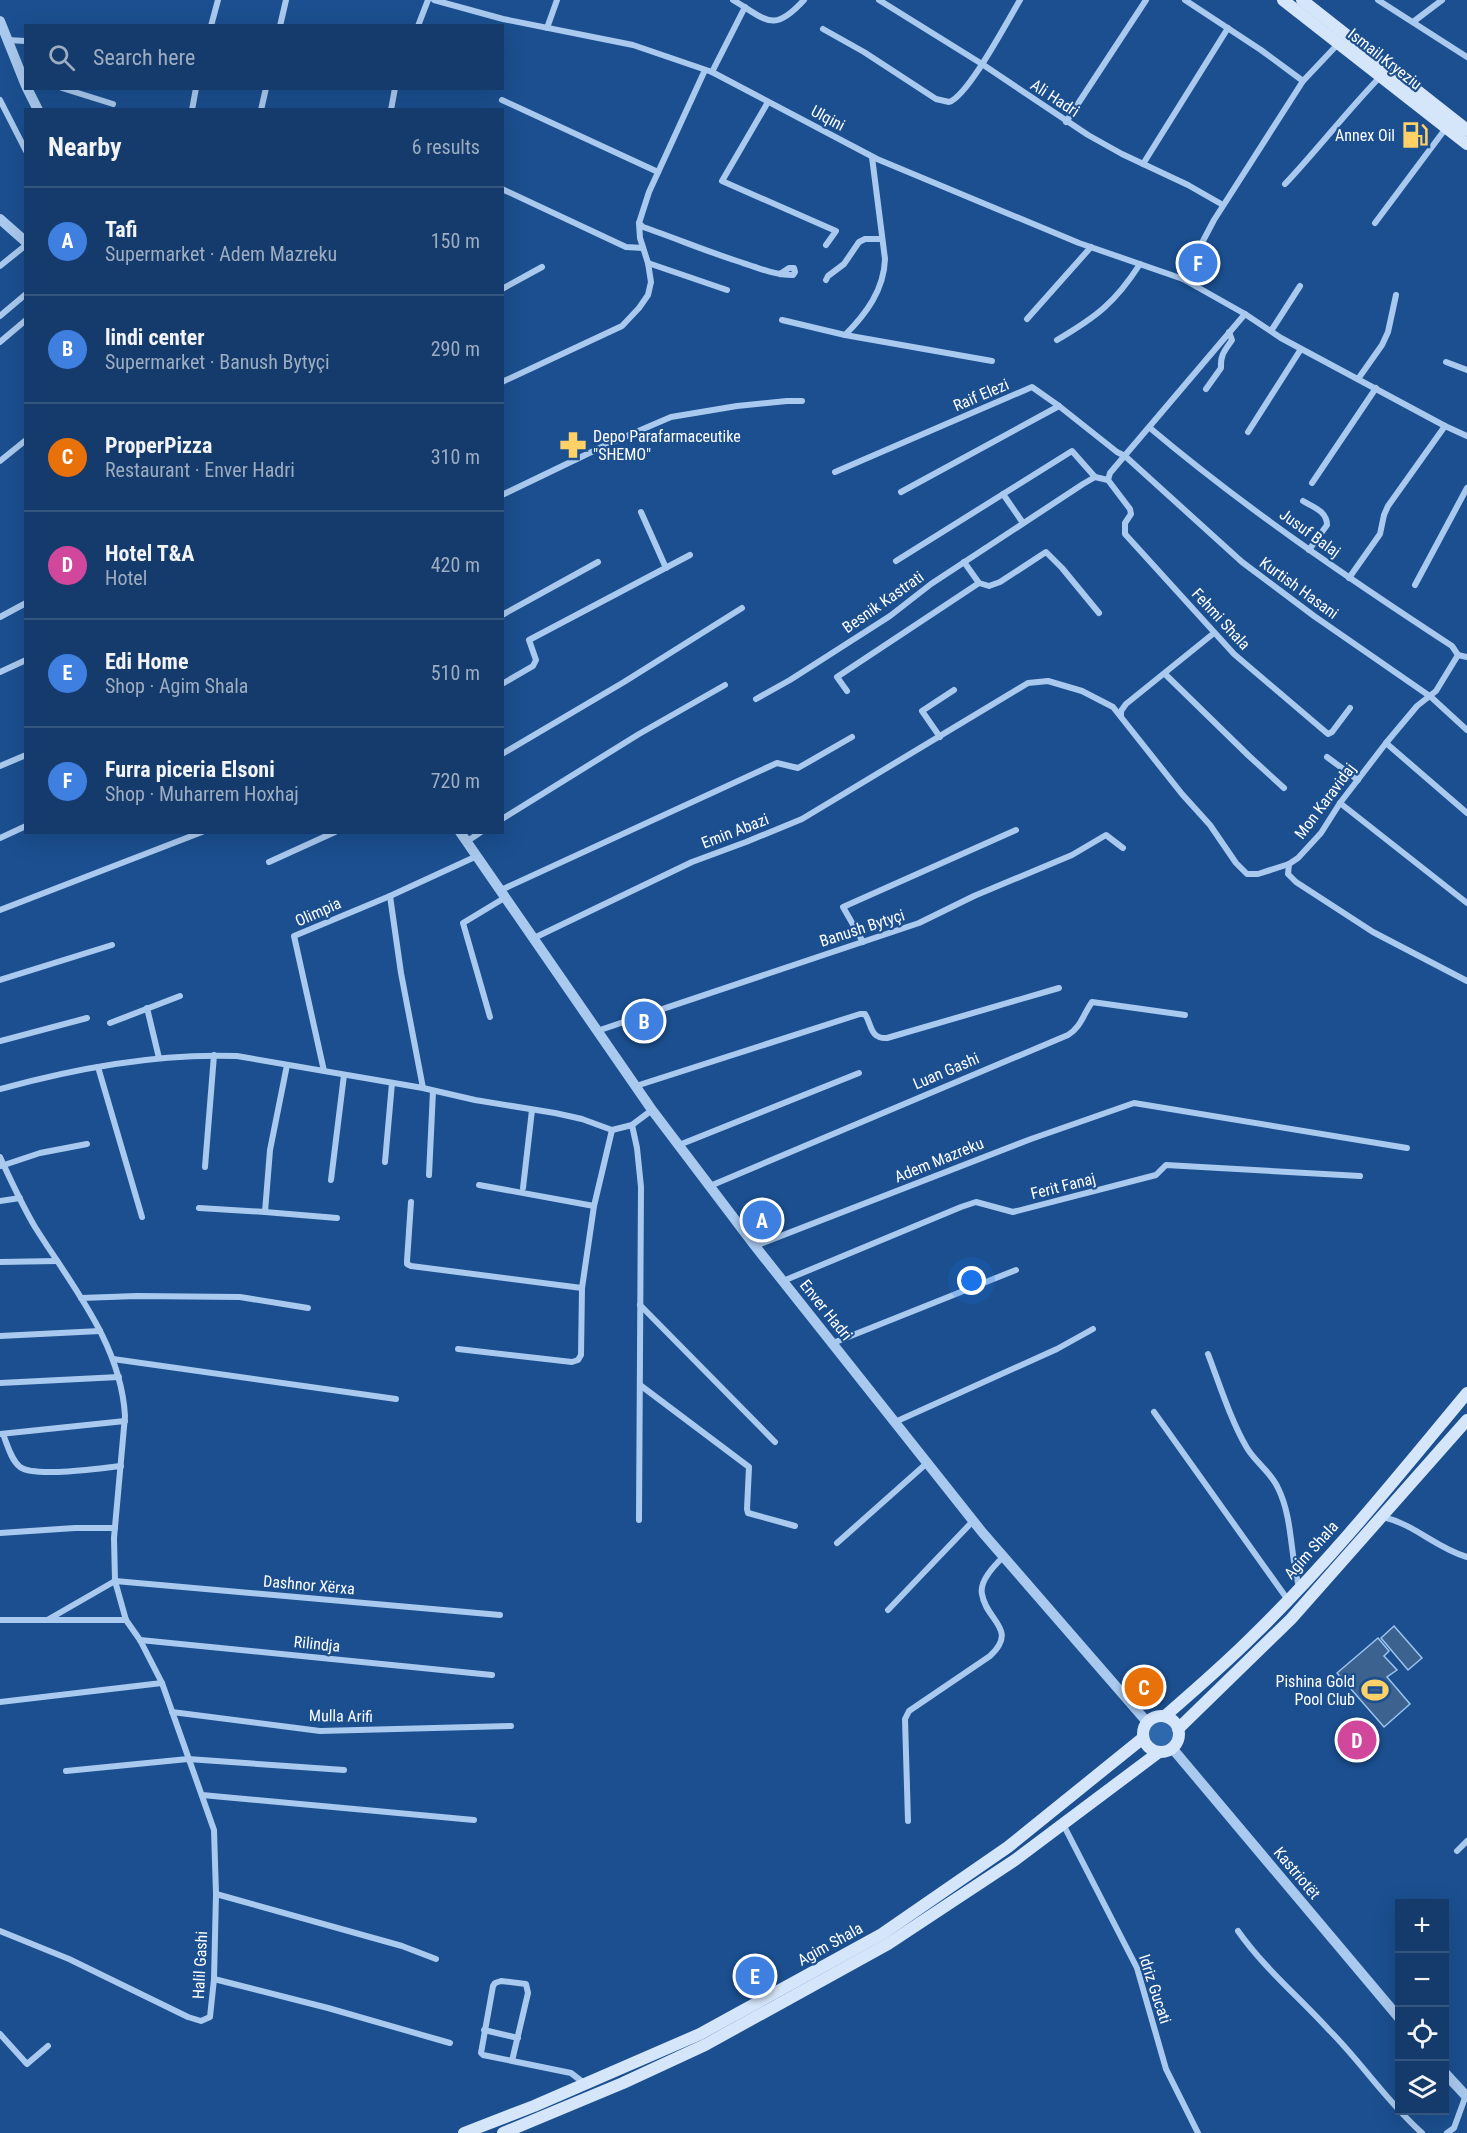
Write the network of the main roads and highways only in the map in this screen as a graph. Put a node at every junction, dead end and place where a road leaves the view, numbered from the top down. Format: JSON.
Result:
{"nodes":[{"id":1,"x":1283,"y":0,"type":"edge"},
{"id":2,"x":1302,"y":0,"type":"edge"},
{"id":3,"x":1467,"y":130,"type":"edge"},
{"id":4,"x":1467,"y":144,"type":"edge"},
{"id":5,"x":1467,"y":1393,"type":"edge"},
{"id":6,"x":1467,"y":1420,"type":"edge"},
{"id":7,"x":1165,"y":1716,"type":"junction"},
{"id":8,"x":1178,"y":1729,"type":"junction"},
{"id":9,"x":1143,"y":1738,"type":"junction"},
{"id":10,"x":1166,"y":1750,"type":"junction"},
{"id":11,"x":464,"y":2133,"type":"edge"},
{"id":12,"x":503,"y":2133,"type":"edge"}],
"edges":[{"from":1,"to":4,"type":"main road","name":"Ismail Kryeziu"},
{"from":2,"to":3,"type":"main road","name":"Ismail Kryeziu"},
{"from":5,"to":7,"type":"main road","name":"Agim Shala"},
{"from":6,"to":8,"type":"main road"},
{"from":7,"to":8,"type":"main road"},
{"from":7,"to":9,"type":"main road","name":"Agim Shala"},
{"from":8,"to":10,"type":"main road"},
{"from":9,"to":10,"type":"main road"},
{"from":9,"to":11,"type":"main road","name":"Agim Shala"},
{"from":10,"to":12,"type":"main road","name":"Agim Shala"}]}
